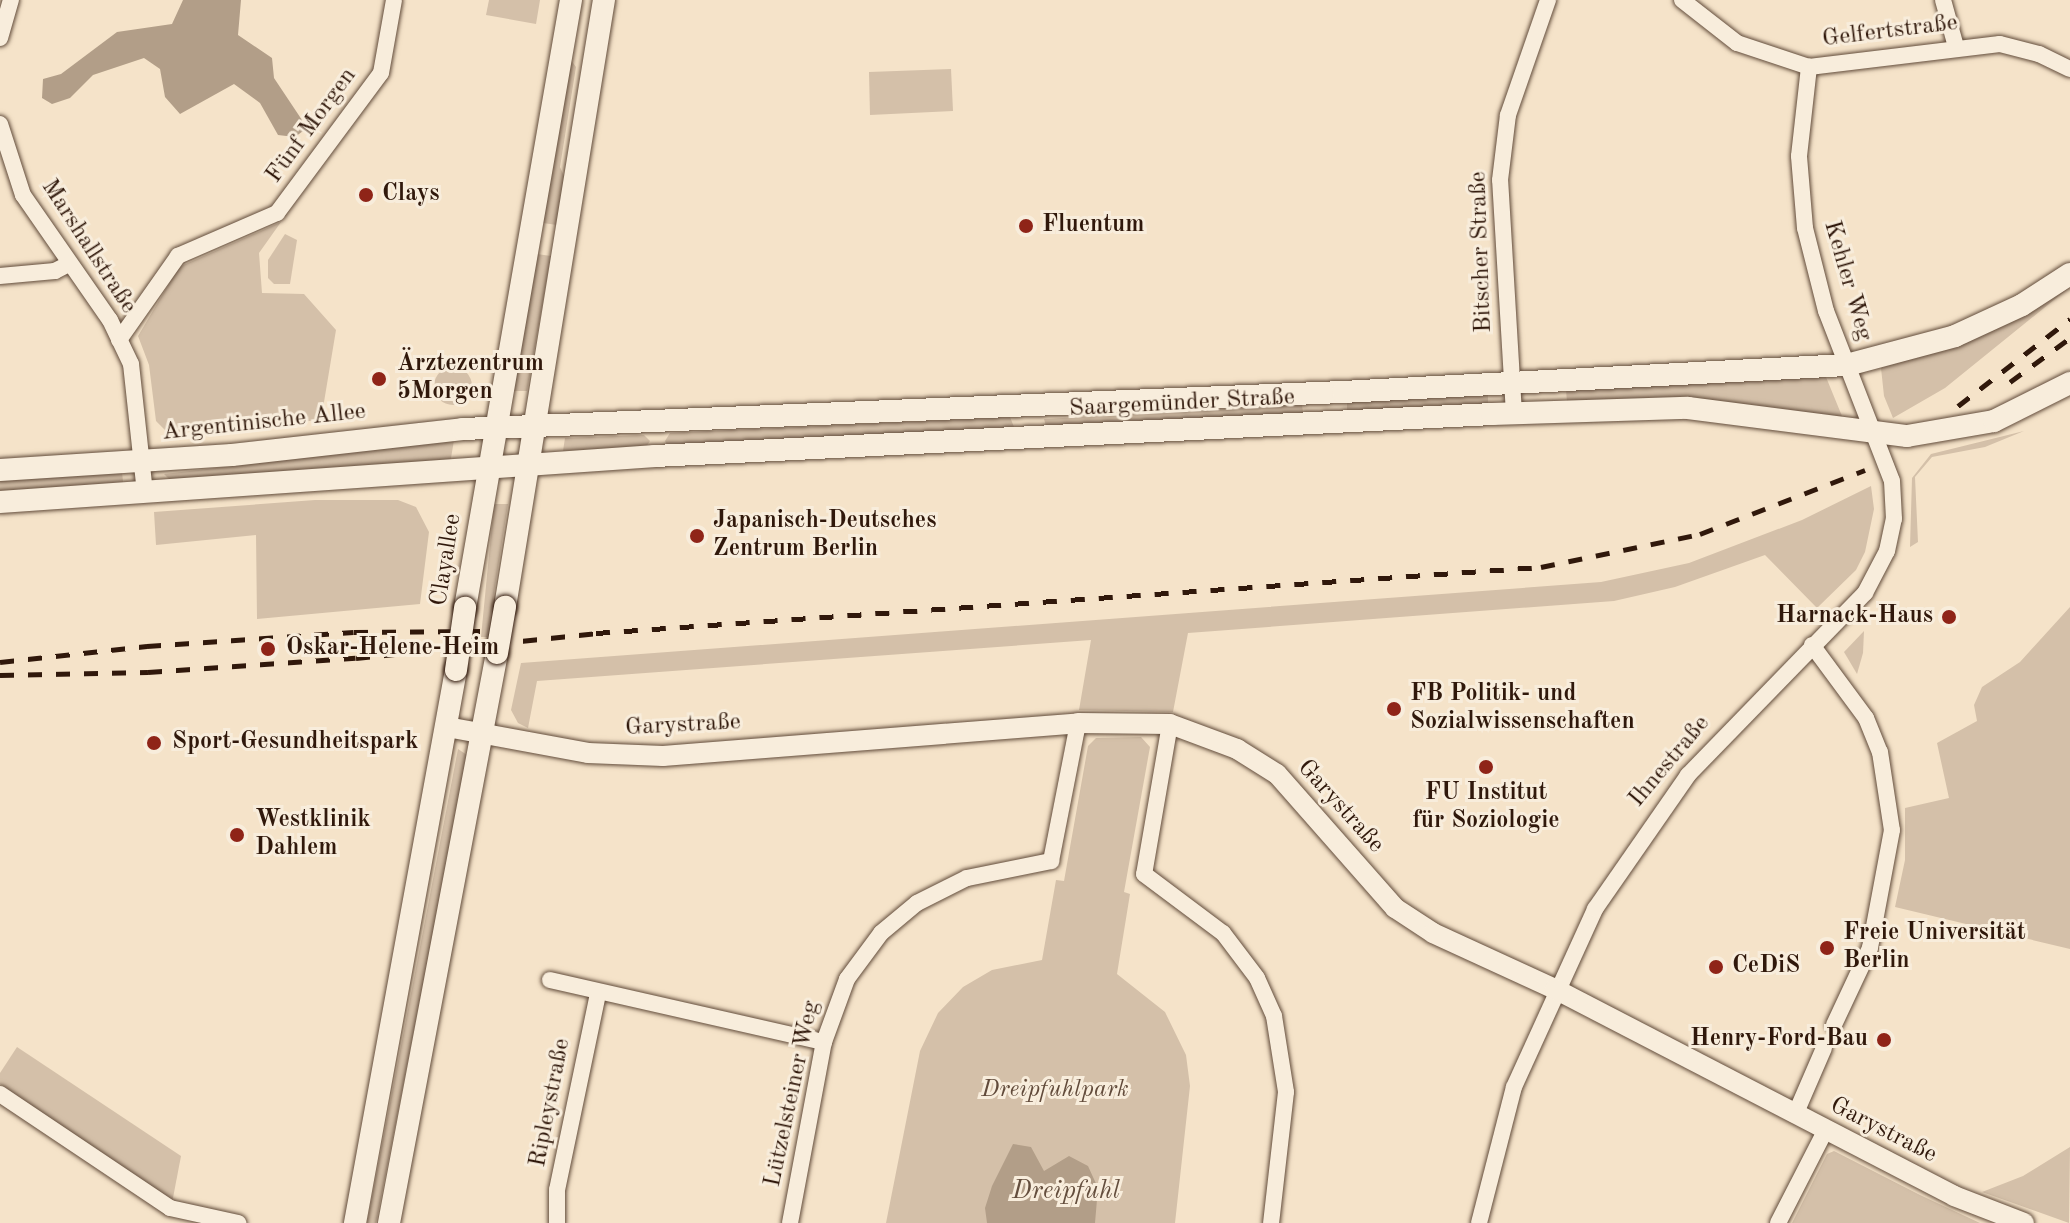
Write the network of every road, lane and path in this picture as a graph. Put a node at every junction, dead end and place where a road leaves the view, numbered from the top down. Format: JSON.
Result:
{"nodes":[{"id":1,"x":11,"y":0,"type":"edge"},
{"id":2,"x":394,"y":0,"type":"edge"},
{"id":3,"x":571,"y":0,"type":"edge"},
{"id":4,"x":604,"y":0,"type":"edge"},
{"id":5,"x":1548,"y":0,"type":"edge"},
{"id":6,"x":1682,"y":0,"type":"edge"},
{"id":7,"x":1943,"y":0,"type":"edge"},
{"id":8,"x":0,"y":38,"type":"edge"},
{"id":9,"x":1956,"y":47,"type":"junction"},
{"id":10,"x":1809,"y":67,"type":"junction"},
{"id":11,"x":2070,"y":69,"type":"edge"},
{"id":12,"x":0,"y":124,"type":"edge"},
{"id":13,"x":69,"y":264,"type":"junction"},
{"id":14,"x":2070,"y":274,"type":"edge"},
{"id":15,"x":0,"y":276,"type":"edge"},
{"id":16,"x":119,"y":340,"type":"junction"},
{"id":17,"x":1847,"y":365,"type":"junction"},
{"id":18,"x":1512,"y":383,"type":"junction"},
{"id":19,"x":2070,"y":383,"type":"edge"},
{"id":20,"x":1514,"y":414,"type":"junction"},
{"id":21,"x":497,"y":428,"type":"junction"},
{"id":22,"x":533,"y":428,"type":"junction"},
{"id":23,"x":1877,"y":435,"type":"junction"},
{"id":24,"x":141,"y":462,"type":"junction"},
{"id":25,"x":529,"y":465,"type":"junction"},
{"id":26,"x":489,"y":469,"type":"junction"},
{"id":27,"x":0,"y":470,"type":"edge"},
{"id":28,"x":145,"y":492,"type":"junction"},
{"id":29,"x":0,"y":502,"type":"edge"},
{"id":30,"x":1812,"y":645,"type":"junction"},
{"id":31,"x":1078,"y":723,"type":"junction"},
{"id":32,"x":1170,"y":724,"type":"junction"},
{"id":33,"x":447,"y":727,"type":"junction"},
{"id":34,"x":482,"y":734,"type":"junction"},
{"id":35,"x":550,"y":980,"type":"dead end"},
{"id":36,"x":1555,"y":989,"type":"junction"},
{"id":37,"x":598,"y":993,"type":"junction"},
{"id":38,"x":1834,"y":1025,"type":"dead end"},
{"id":39,"x":824,"y":1042,"type":"junction"},
{"id":40,"x":1824,"y":1048,"type":"dead end"},
{"id":41,"x":0,"y":1094,"type":"edge"},
{"id":42,"x":1795,"y":1115,"type":"junction"},
{"id":43,"x":1825,"y":1131,"type":"junction"},
{"id":44,"x":236,"y":1223,"type":"edge"},
{"id":45,"x":355,"y":1223,"type":"edge"},
{"id":46,"x":389,"y":1223,"type":"edge"},
{"id":47,"x":557,"y":1223,"type":"edge"},
{"id":48,"x":790,"y":1223,"type":"edge"},
{"id":49,"x":1271,"y":1223,"type":"edge"},
{"id":50,"x":1479,"y":1223,"type":"edge"},
{"id":51,"x":1778,"y":1223,"type":"edge"},
{"id":52,"x":2024,"y":1223,"type":"edge"}],
"edges":[{"from":1,"to":8,"type":"street"},
{"from":2,"to":16,"type":"street","name":"Fünf Morgen"},
{"from":3,"to":21,"type":"main road","name":"Clayallee"},
{"from":4,"to":22,"type":"main road"},
{"from":5,"to":18,"type":"street","name":"Bitscher Straße"},
{"from":6,"to":10,"type":"street","name":"Gelfertstraße"},
{"from":7,"to":9,"type":"street"},
{"from":9,"to":10,"type":"street","name":"Gelfertstraße"},
{"from":9,"to":11,"type":"street","name":"Gelfertstraße"},
{"from":10,"to":17,"type":"street","name":"Kehler Weg"},
{"from":12,"to":13,"type":"street","name":"Marshallstraße"},
{"from":13,"to":15,"type":"street"},
{"from":13,"to":16,"type":"street","name":"Marshallstraße"},
{"from":14,"to":17,"type":"main road","name":"Saargemünder Straße"},
{"from":16,"to":24,"type":"street","name":"Marshallstraße"},
{"from":17,"to":18,"type":"main road","name":"Saargemünder Straße"},
{"from":17,"to":23,"type":"street","name":"Ihnestraße"},
{"from":18,"to":20,"type":"street","name":"Bitscher Straße"},
{"from":18,"to":22,"type":"main road","name":"Saargemünder Straße"},
{"from":19,"to":23,"type":"main road","name":"Saargemünder Straße"},
{"from":20,"to":23,"type":"main road","name":"Saargemünder Straße"},
{"from":20,"to":25,"type":"main road","name":"Saargemünder Straße"},
{"from":21,"to":22,"type":"main road","name":"Argentinische Allee"},
{"from":21,"to":24,"type":"main road","name":"Argentinische Allee"},
{"from":21,"to":26,"type":"main road","name":"Clayallee"},
{"from":22,"to":25,"type":"main road"},
{"from":23,"to":30,"type":"street","name":"Ihnestraße"},
{"from":24,"to":27,"type":"main road","name":"Argentinische Allee"},
{"from":24,"to":28,"type":"street","name":"Marshallstraße"},
{"from":25,"to":26,"type":"main road","name":"Saargemünder Straße"},
{"from":25,"to":34,"type":"main road","bridge":true},
{"from":26,"to":28,"type":"main road"},
{"from":26,"to":33,"type":"main road","name":"Clayallee","bridge":true},
{"from":28,"to":29,"type":"main road"},
{"from":30,"to":36,"type":"street","name":"Ihnestraße"},
{"from":30,"to":38,"type":"street"},
{"from":31,"to":32,"type":"street","name":"Garystraße"},
{"from":31,"to":34,"type":"street","name":"Garystraße"},
{"from":31,"to":39,"type":"street","name":"Lützelsteiner Weg"},
{"from":32,"to":36,"type":"street","name":"Garystraße"},
{"from":32,"to":49,"type":"street"},
{"from":33,"to":34,"type":"street","name":"Garystraße"},
{"from":33,"to":45,"type":"main road","name":"Clayallee"},
{"from":34,"to":46,"type":"main road"},
{"from":35,"to":37,"type":"street"},
{"from":36,"to":42,"type":"street","name":"Garystraße"},
{"from":36,"to":50,"type":"street","name":"Ihnestraße"},
{"from":37,"to":39,"type":"street"},
{"from":37,"to":47,"type":"street","name":"Ripleystraße"},
{"from":39,"to":48,"type":"street","name":"Lützelsteiner Weg"},
{"from":40,"to":42,"type":"street"},
{"from":41,"to":44,"type":"street"},
{"from":42,"to":43,"type":"street","name":"Garystraße"},
{"from":43,"to":51,"type":"street"},
{"from":43,"to":52,"type":"street","name":"Garystraße"}]}
